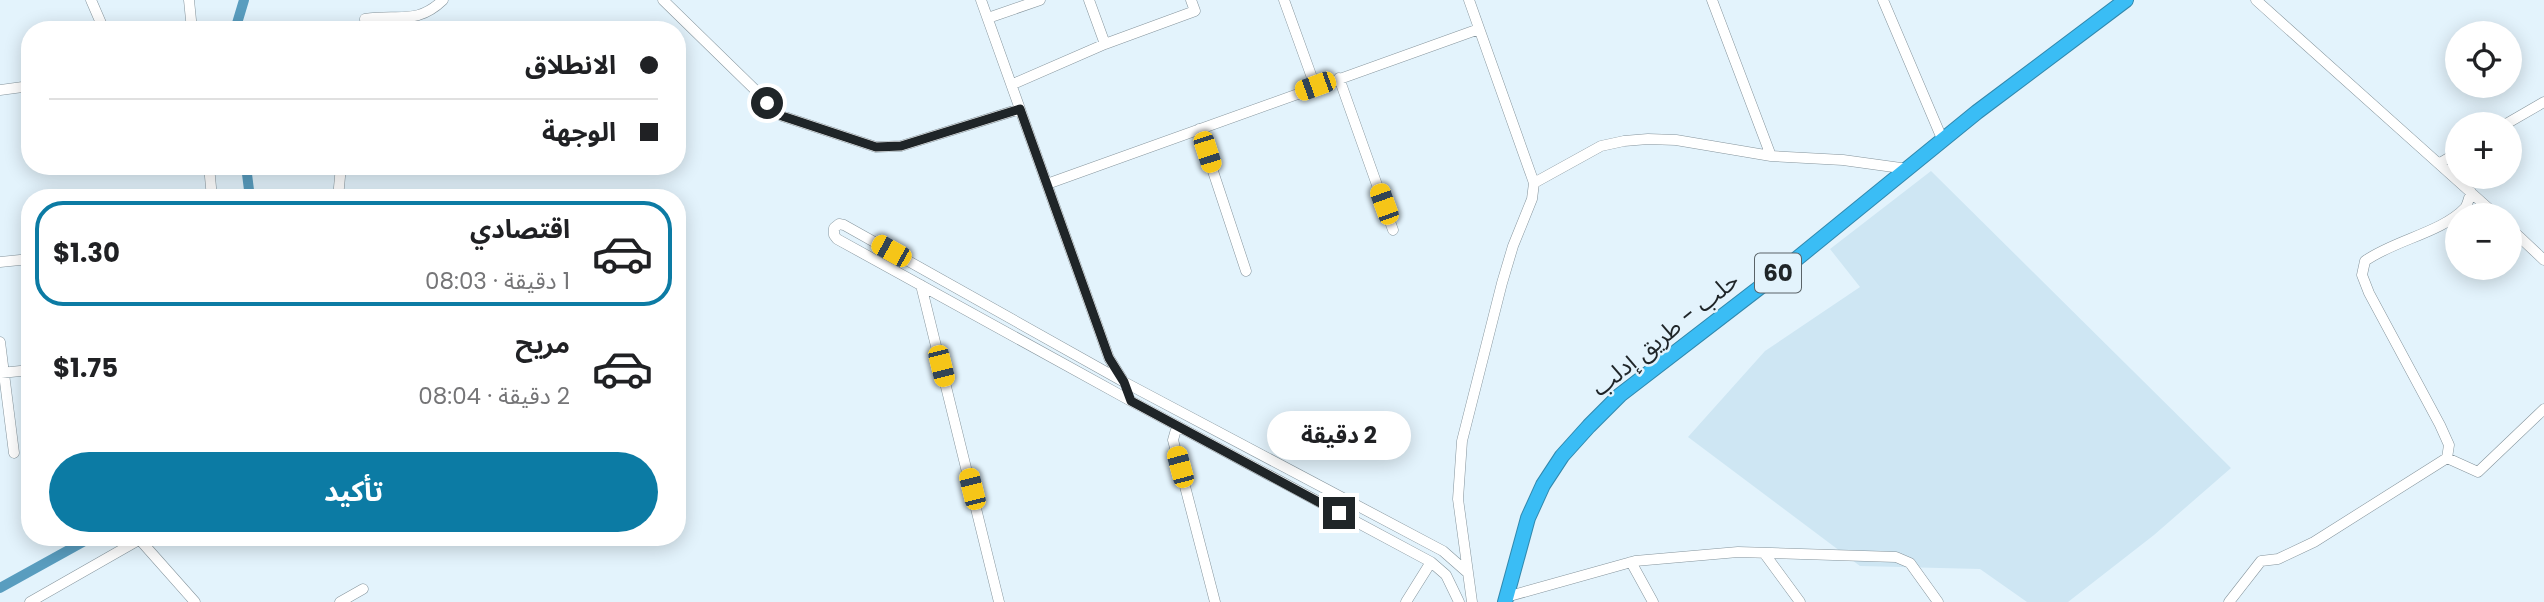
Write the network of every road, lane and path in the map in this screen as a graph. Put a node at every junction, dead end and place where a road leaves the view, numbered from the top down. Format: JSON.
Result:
{"nodes":[{"id":1,"x":91,"y":0,"type":"edge"},
{"id":2,"x":189,"y":0,"type":"edge"},
{"id":3,"x":443,"y":0,"type":"edge"},
{"id":4,"x":663,"y":0,"type":"edge"},
{"id":5,"x":981,"y":0,"type":"edge"},
{"id":6,"x":1040,"y":0,"type":"edge"},
{"id":7,"x":1089,"y":0,"type":"edge"},
{"id":8,"x":1191,"y":0,"type":"edge"},
{"id":9,"x":1284,"y":0,"type":"edge"},
{"id":10,"x":1469,"y":0,"type":"edge"},
{"id":11,"x":1712,"y":0,"type":"edge"},
{"id":12,"x":1883,"y":0,"type":"edge"},
{"id":13,"x":2126,"y":0,"type":"edge"},
{"id":14,"x":2256,"y":0,"type":"edge"},
{"id":15,"x":988,"y":18,"type":"junction"},
{"id":16,"x":100,"y":21,"type":"edge"},
{"id":17,"x":191,"y":21,"type":"edge"},
{"id":18,"x":365,"y":21,"type":"edge"},
{"id":19,"x":685,"y":21,"type":"edge"},
{"id":20,"x":686,"y":22,"type":"edge"},
{"id":21,"x":1479,"y":29,"type":"junction"},
{"id":22,"x":1105,"y":44,"type":"junction"},
{"id":23,"x":1339,"y":78,"type":"junction"},
{"id":24,"x":1013,"y":84,"type":"junction"},
{"id":25,"x":1315,"y":86,"type":"junction"},
{"id":26,"x":21,"y":87,"type":"edge"},
{"id":27,"x":0,"y":90,"type":"edge"},
{"id":28,"x":2544,"y":102,"type":"edge"},
{"id":29,"x":1020,"y":109,"type":"junction"},
{"id":30,"x":2522,"y":115,"type":"edge"},
{"id":31,"x":1199,"y":129,"type":"junction"},
{"id":32,"x":1943,"y":141,"type":"junction"},
{"id":33,"x":1771,"y":156,"type":"junction"},
{"id":34,"x":2445,"y":160,"type":"edge"},
{"id":35,"x":2440,"y":163,"type":"junction"},
{"id":36,"x":1908,"y":169,"type":"junction"},
{"id":37,"x":1534,"y":183,"type":"junction"},
{"id":38,"x":1047,"y":184,"type":"junction"},
{"id":39,"x":2471,"y":192,"type":"junction"},
{"id":40,"x":2483,"y":203,"type":"edge"},
{"id":41,"x":1393,"y":230,"type":"dead end"},
{"id":42,"x":2522,"y":239,"type":"edge"},
{"id":43,"x":21,"y":260,"type":"edge"},
{"id":44,"x":2544,"y":260,"type":"edge"},
{"id":45,"x":0,"y":262,"type":"edge"},
{"id":46,"x":1246,"y":271,"type":"dead end"},
{"id":47,"x":921,"y":285,"type":"junction"},
{"id":48,"x":0,"y":342,"type":"edge"},
{"id":49,"x":21,"y":371,"type":"edge"},
{"id":50,"x":2,"y":373,"type":"edge"},
{"id":51,"x":1124,"y":382,"type":"junction"},
{"id":52,"x":1131,"y":401,"type":"junction"},
{"id":53,"x":2544,"y":409,"type":"edge"},
{"id":54,"x":1177,"y":426,"type":"junction"},
{"id":55,"x":13,"y":453,"type":"dead end"},
{"id":56,"x":2447,"y":458,"type":"junction"},
{"id":57,"x":128,"y":546,"type":"edge"},
{"id":58,"x":149,"y":546,"type":"edge"},
{"id":59,"x":1765,"y":553,"type":"junction"},
{"id":60,"x":1431,"y":562,"type":"junction"},
{"id":61,"x":1632,"y":562,"type":"junction"},
{"id":62,"x":1468,"y":573,"type":"junction"},
{"id":63,"x":363,"y":589,"type":"dead end"},
{"id":64,"x":1505,"y":600,"type":"edge"},
{"id":65,"x":30,"y":602,"type":"edge"},
{"id":66,"x":195,"y":602,"type":"edge"},
{"id":67,"x":340,"y":602,"type":"edge"},
{"id":68,"x":999,"y":602,"type":"edge"},
{"id":69,"x":1214,"y":602,"type":"edge"},
{"id":70,"x":1406,"y":602,"type":"edge"},
{"id":71,"x":1459,"y":602,"type":"edge"},
{"id":72,"x":1472,"y":602,"type":"edge"},
{"id":73,"x":1653,"y":602,"type":"edge"},
{"id":74,"x":1800,"y":602,"type":"edge"},
{"id":75,"x":1938,"y":602,"type":"edge"},
{"id":76,"x":2229,"y":602,"type":"edge"}],
"edges":[{"from":1,"to":16,"type":"street"},
{"from":2,"to":17,"type":"street"},
{"from":3,"to":18,"type":"street"},
{"from":4,"to":19,"type":"street"},
{"from":5,"to":15,"type":"street"},
{"from":6,"to":15,"type":"street"},
{"from":7,"to":22,"type":"street"},
{"from":8,"to":22,"type":"street"},
{"from":9,"to":25,"type":"street"},
{"from":10,"to":21,"type":"street"},
{"from":11,"to":33,"type":"street"},
{"from":12,"to":32,"type":"street"},
{"from":13,"to":32,"type":"highway","name":"حلب - طريق إدلب","number":"60"},
{"from":14,"to":35,"type":"street"},
{"from":15,"to":24,"type":"street"},
{"from":20,"to":29,"type":"street"},
{"from":21,"to":23,"type":"street"},
{"from":21,"to":37,"type":"street"},
{"from":22,"to":24,"type":"street"},
{"from":23,"to":25,"type":"street"},
{"from":23,"to":41,"type":"street"},
{"from":24,"to":29,"type":"street"},
{"from":25,"to":31,"type":"street"},
{"from":26,"to":27,"type":"street"},
{"from":28,"to":30,"type":"street"},
{"from":29,"to":38,"type":"street"},
{"from":31,"to":38,"type":"street"},
{"from":31,"to":46,"type":"street"},
{"from":32,"to":36,"type":"highway","name":"حلب - طريق إدلب","number":"60"},
{"from":33,"to":36,"type":"street"},
{"from":33,"to":37,"type":"street"},
{"from":34,"to":35,"type":"street"},
{"from":35,"to":39,"type":"street"},
{"from":36,"to":64,"type":"highway","name":"حلب - طريق إدلب","number":"60"},
{"from":37,"to":62,"type":"street"},
{"from":38,"to":51,"type":"street"},
{"from":39,"to":40,"type":"street"},
{"from":39,"to":56,"type":"street"},
{"from":42,"to":44,"type":"street"},
{"from":43,"to":45,"type":"street"},
{"from":47,"to":51,"type":"street"},
{"from":47,"to":52,"type":"street"},
{"from":47,"to":68,"type":"street"},
{"from":48,"to":50,"type":"street"},
{"from":49,"to":50,"type":"street"},
{"from":50,"to":55,"type":"street"},
{"from":51,"to":52,"type":"street"},
{"from":51,"to":62,"type":"street"},
{"from":52,"to":54,"type":"street"},
{"from":53,"to":56,"type":"street"},
{"from":54,"to":60,"type":"street"},
{"from":54,"to":69,"type":"street"},
{"from":56,"to":76,"type":"street"},
{"from":57,"to":65,"type":"street"},
{"from":58,"to":66,"type":"street"},
{"from":59,"to":61,"type":"street"},
{"from":59,"to":74,"type":"street"},
{"from":59,"to":75,"type":"street"},
{"from":60,"to":70,"type":"street"},
{"from":60,"to":71,"type":"street"},
{"from":61,"to":64,"type":"street"},
{"from":61,"to":73,"type":"street"},
{"from":62,"to":72,"type":"street"},
{"from":63,"to":67,"type":"street"}]}
